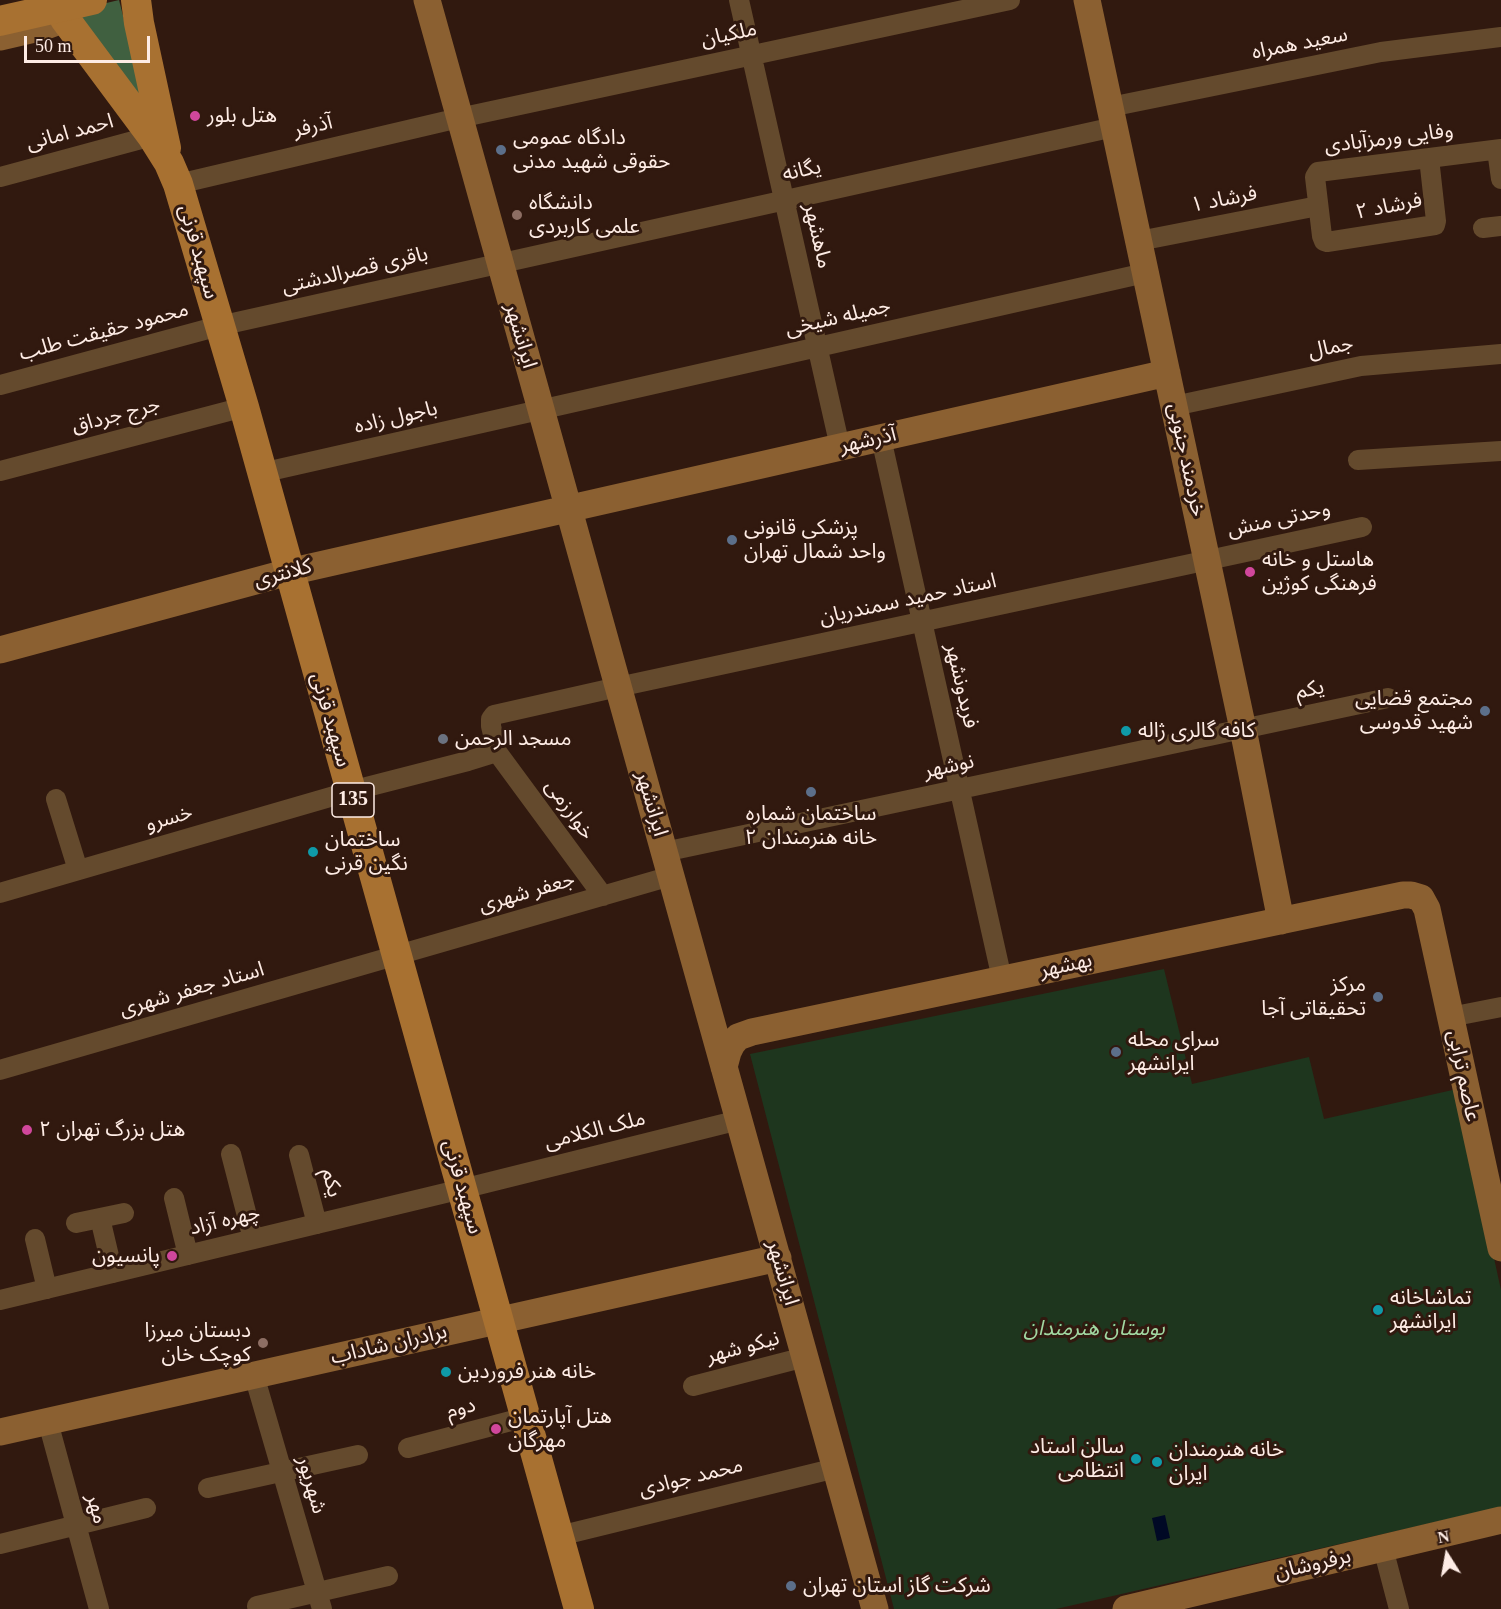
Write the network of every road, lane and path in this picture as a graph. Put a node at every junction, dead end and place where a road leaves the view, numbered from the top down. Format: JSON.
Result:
{"nodes":[{"id":1,"x":25,"y":0,"type":"edge"},
{"id":2,"x":92,"y":0,"type":"edge"},
{"id":3,"x":138,"y":0,"type":"edge"},
{"id":4,"x":427,"y":0,"type":"edge"},
{"id":5,"x":740,"y":0,"type":"edge"},
{"id":6,"x":1010,"y":0,"type":"edge"},
{"id":7,"x":1087,"y":0,"type":"edge"},
{"id":8,"x":54,"y":16,"type":"edge"},
{"id":9,"x":0,"y":21,"type":"edge"},
{"id":10,"x":0,"y":37,"type":"edge"},
{"id":11,"x":1501,"y":37,"type":"edge"},
{"id":12,"x":752,"y":55,"type":"junction"},
{"id":13,"x":1112,"y":117,"type":"junction"},
{"id":14,"x":459,"y":118,"type":"junction"},
{"id":15,"x":152,"y":136,"type":"junction"},
{"id":16,"x":1499,"y":149,"type":"edge"},
{"id":17,"x":1428,"y":159,"type":"junction"},
{"id":18,"x":174,"y":173,"type":"junction"},
{"id":19,"x":0,"y":177,"type":"edge"},
{"id":20,"x":1501,"y":179,"type":"edge"},
{"id":21,"x":785,"y":200,"type":"junction"},
{"id":22,"x":1318,"y":206,"type":"junction"},
{"id":23,"x":1138,"y":241,"type":"junction"},
{"id":24,"x":500,"y":263,"type":"junction"},
{"id":25,"x":1145,"y":273,"type":"junction"},
{"id":26,"x":219,"y":326,"type":"junction"},
{"id":27,"x":818,"y":347,"type":"junction"},
{"id":28,"x":1501,"y":354,"type":"edge"},
{"id":29,"x":1167,"y":373,"type":"junction"},
{"id":30,"x":0,"y":385,"type":"edge"},
{"id":31,"x":1174,"y":406,"type":"junction"},
{"id":32,"x":244,"y":407,"type":"junction"},
{"id":33,"x":541,"y":410,"type":"junction"},
{"id":34,"x":881,"y":438,"type":"junction"},
{"id":35,"x":840,"y":447,"type":"junction"},
{"id":36,"x":1501,"y":451,"type":"edge"},
{"id":37,"x":1358,"y":460,"type":"dead end"},
{"id":38,"x":0,"y":471,"type":"edge"},
{"id":39,"x":261,"y":473,"type":"junction"},
{"id":40,"x":568,"y":509,"type":"junction"},
{"id":41,"x":1362,"y":527,"type":"dead end"},
{"id":42,"x":1207,"y":560,"type":"junction"},
{"id":43,"x":289,"y":572,"type":"junction"},
{"id":44,"x":922,"y":621,"type":"junction"},
{"id":45,"x":0,"y":650,"type":"edge"},
{"id":46,"x":618,"y":687,"type":"junction"},
{"id":47,"x":1388,"y":698,"type":"dead end"},
{"id":48,"x":1243,"y":729,"type":"junction"},
{"id":49,"x":496,"y":752,"type":"junction"},
{"id":50,"x":959,"y":789,"type":"junction"},
{"id":51,"x":351,"y":791,"type":"junction"},
{"id":52,"x":56,"y":799,"type":"dead end"},
{"id":53,"x":668,"y":864,"type":"junction"},
{"id":54,"x":78,"y":870,"type":"junction"},
{"id":55,"x":0,"y":893,"type":"edge"},
{"id":56,"x":603,"y":896,"type":"junction"},
{"id":57,"x":1425,"y":903,"type":"joint"},
{"id":58,"x":1281,"y":921,"type":"junction"},
{"id":59,"x":397,"y":957,"type":"junction"},
{"id":60,"x":1002,"y":980,"type":"junction"},
{"id":61,"x":1501,"y":1007,"type":"edge"},
{"id":62,"x":1450,"y":1017,"type":"junction"},
{"id":63,"x":724,"y":1067,"type":"junction"},
{"id":64,"x":0,"y":1070,"type":"edge"},
{"id":65,"x":739,"y":1120,"type":"junction"},
{"id":66,"x":231,"y":1154,"type":"dead end"},
{"id":67,"x":299,"y":1155,"type":"dead end"},
{"id":68,"x":462,"y":1189,"type":"junction"},
{"id":69,"x":174,"y":1198,"type":"dead end"},
{"id":70,"x":1497,"y":1208,"type":"edge"},
{"id":71,"x":124,"y":1213,"type":"dead end"},
{"id":72,"x":100,"y":1218,"type":"junction"},
{"id":73,"x":76,"y":1222,"type":"dead end"},
{"id":74,"x":317,"y":1224,"type":"junction"},
{"id":75,"x":35,"y":1239,"type":"dead end"},
{"id":76,"x":253,"y":1239,"type":"junction"},
{"id":77,"x":1501,"y":1248,"type":"edge"},
{"id":78,"x":188,"y":1255,"type":"junction"},
{"id":79,"x":778,"y":1258,"type":"junction"},
{"id":80,"x":113,"y":1273,"type":"junction"},
{"id":81,"x":46,"y":1289,"type":"junction"},
{"id":82,"x":0,"y":1300,"type":"edge"},
{"id":83,"x":499,"y":1320,"type":"junction"},
{"id":84,"x":805,"y":1357,"type":"junction"},
{"id":85,"x":254,"y":1375,"type":"junction"},
{"id":86,"x":693,"y":1386,"type":"dead end"},
{"id":87,"x":526,"y":1417,"type":"junction"},
{"id":88,"x":48,"y":1422,"type":"junction"},
{"id":89,"x":0,"y":1432,"type":"edge"},
{"id":90,"x":408,"y":1448,"type":"dead end"},
{"id":91,"x":358,"y":1455,"type":"dead end"},
{"id":92,"x":836,"y":1468,"type":"junction"},
{"id":93,"x":282,"y":1472,"type":"junction"},
{"id":94,"x":208,"y":1488,"type":"dead end"},
{"id":95,"x":146,"y":1508,"type":"dead end"},
{"id":96,"x":1501,"y":1520,"type":"edge"},
{"id":97,"x":76,"y":1525,"type":"junction"},
{"id":98,"x":558,"y":1536,"type":"junction"},
{"id":99,"x":0,"y":1544,"type":"edge"},
{"id":100,"x":1383,"y":1548,"type":"junction"},
{"id":101,"x":388,"y":1576,"type":"dead end"},
{"id":102,"x":320,"y":1600,"type":"edge"},
{"id":103,"x":1188,"y":1602,"type":"edge"},
{"id":104,"x":257,"y":1606,"type":"dead end"},
{"id":105,"x":99,"y":1609,"type":"edge"},
{"id":106,"x":579,"y":1609,"type":"edge"},
{"id":107,"x":875,"y":1609,"type":"edge"},
{"id":108,"x":1126,"y":1609,"type":"edge"},
{"id":109,"x":1399,"y":1609,"type":"edge"}],
"edges":[{"from":1,"to":8,"type":"street"},
{"from":2,"to":9,"type":"main road","bridge":true},
{"from":3,"to":18,"type":"main road"},
{"from":4,"to":14,"type":"street","name":"ایرانشهر"},
{"from":5,"to":12,"type":"street","name":"ماهشهر"},
{"from":6,"to":12,"type":"street","name":"ملکیان"},
{"from":7,"to":13,"type":"street","name":"خردمند جنوبی"},
{"from":8,"to":10,"type":"street"},
{"from":8,"to":15,"type":"main road","name":"سپهبد قرنی","number":"135"},
{"from":11,"to":13,"type":"street","name":"سعید همراه"},
{"from":12,"to":14,"type":"street","name":"ملکیان"},
{"from":12,"to":21,"type":"street","name":"ماهشهر"},
{"from":13,"to":21,"type":"street","name":"یگانه"},
{"from":13,"to":23,"type":"street","name":"خردمند جنوبی"},
{"from":14,"to":18,"type":"street","name":"آذرفر"},
{"from":14,"to":24,"type":"street","name":"ایرانشهر"},
{"from":15,"to":18,"type":"main road","name":"سپهبد قرنی","number":"135"},
{"from":15,"to":19,"type":"street","name":"احمد امانی"},
{"from":16,"to":17,"type":"street","name":"وفایی ورمزآبادی"},
{"from":16,"to":20,"type":"street"},
{"from":17,"to":22,"type":"street","name":"وفایی ورمزآبادی"},
{"from":17,"to":22,"type":"street","name":"فرشاد ۲"},
{"from":18,"to":26,"type":"main road","name":"سپهبد قرنی","number":"135"},
{"from":21,"to":24,"type":"street","name":"یگانه"},
{"from":21,"to":27,"type":"street","name":"ماهشهر"},
{"from":22,"to":23,"type":"street","name":"فرشاد ۱"},
{"from":23,"to":25,"type":"street","name":"خردمند جنوبی"},
{"from":24,"to":26,"type":"street","name":"باقری قصرالدشتی"},
{"from":24,"to":33,"type":"street","name":"ایرانشهر"},
{"from":25,"to":27,"type":"street","name":"جمیله شیخی"},
{"from":25,"to":29,"type":"street","name":"خردمند جنوبی"},
{"from":26,"to":30,"type":"street","name":"محمود حقیقت طلب"},
{"from":26,"to":32,"type":"main road","name":"سپهبد قرنی","number":"135"},
{"from":27,"to":33,"type":"street","name":"جمیله شیخی"},
{"from":27,"to":35,"type":"street","name":"ماهشهر"},
{"from":28,"to":31,"type":"street","name":"جمال"},
{"from":29,"to":31,"type":"street","name":"خردمند جنوبی"},
{"from":29,"to":34,"type":"street","name":"آذرشهر"},
{"from":31,"to":42,"type":"street","name":"خردمند جنوبی"},
{"from":32,"to":38,"type":"street","name":"جرج جرداق"},
{"from":32,"to":39,"type":"main road","name":"سپهبد قرنی","number":"135"},
{"from":33,"to":39,"type":"street","name":"باجول زاده"},
{"from":33,"to":40,"type":"street","name":"ایرانشهر"},
{"from":34,"to":35,"type":"street","name":"آذرشهر"},
{"from":34,"to":44,"type":"street","name":"فریدونشهر"},
{"from":35,"to":40,"type":"street","name":"آذرشهر"},
{"from":36,"to":37,"type":"street"},
{"from":39,"to":43,"type":"main road","name":"سپهبد قرنی","number":"135"},
{"from":40,"to":43,"type":"street","name":"کلانتری"},
{"from":40,"to":46,"type":"street","name":"ایرانشهر"},
{"from":41,"to":42,"type":"street","name":"وحدتی منش"},
{"from":42,"to":44,"type":"street","name":"استاد حمید سمندریان"},
{"from":42,"to":48,"type":"street","name":"خردمند جنوبی"},
{"from":43,"to":45,"type":"street","name":"کلانتری"},
{"from":43,"to":51,"type":"main road","name":"سپهبد قرنی","number":"135"},
{"from":44,"to":46,"type":"street","name":"استاد حمید سمندریان"},
{"from":44,"to":50,"type":"street","name":"فریدونشهر"},
{"from":46,"to":49,"type":"street","name":"استاد حمید سمندریان"},
{"from":46,"to":53,"type":"street","name":"ایرانشهر"},
{"from":47,"to":48,"type":"street","name":"یکم"},
{"from":48,"to":50,"type":"street","name":"نوشهر"},
{"from":48,"to":58,"type":"street","name":"خردمند جنوبی"},
{"from":49,"to":51,"type":"street","name":"خسرو"},
{"from":49,"to":56,"type":"street","name":"خوارزمی"},
{"from":50,"to":53,"type":"street","name":"نوشهر"},
{"from":50,"to":60,"type":"street","name":"فریدونشهر"},
{"from":51,"to":54,"type":"street","name":"خسرو"},
{"from":51,"to":59,"type":"main road","name":"سپهبد قرنی","number":"135"},
{"from":52,"to":54,"type":"street"},
{"from":53,"to":56,"type":"street","name":"جعفر شهری"},
{"from":53,"to":63,"type":"street","name":"ایرانشهر"},
{"from":54,"to":55,"type":"street","name":"خسرو"},
{"from":56,"to":59,"type":"street","name":"جعفر شهری"},
{"from":57,"to":58,"type":"street","name":"بهشهر"},
{"from":57,"to":62,"type":"street","name":"عاصم ترابی"},
{"from":58,"to":60,"type":"street","name":"بهشهر"},
{"from":59,"to":64,"type":"street","name":"استاد جعفر شهری"},
{"from":59,"to":68,"type":"main road","name":"سپهبد قرنی","number":"135"},
{"from":60,"to":63,"type":"street","name":"بهشهر"},
{"from":61,"to":62,"type":"street"},
{"from":62,"to":70,"type":"street","name":"عاصم ترابی"},
{"from":63,"to":65,"type":"street","name":"ایرانشهر"},
{"from":65,"to":68,"type":"street","name":"ملک الکلامی"},
{"from":65,"to":79,"type":"street","name":"ایرانشهر"},
{"from":66,"to":76,"type":"street"},
{"from":67,"to":74,"type":"street","name":"یکم"},
{"from":68,"to":74,"type":"street","name":"چهره آزاد"},
{"from":68,"to":83,"type":"main road","name":"سپهبد قرنی","number":"135"},
{"from":69,"to":78,"type":"street"},
{"from":70,"to":77,"type":"street","name":"عاصم ترابی"},
{"from":71,"to":72,"type":"street"},
{"from":72,"to":73,"type":"street"},
{"from":72,"to":80,"type":"street"},
{"from":74,"to":76,"type":"street","name":"چهره آزاد"},
{"from":75,"to":81,"type":"street"},
{"from":76,"to":78,"type":"street","name":"چهره آزاد"},
{"from":78,"to":80,"type":"street","name":"چهره آزاد"},
{"from":79,"to":83,"type":"street","name":"برادران شاداب"},
{"from":79,"to":84,"type":"street","name":"ایرانشهر"},
{"from":80,"to":81,"type":"street","name":"چهره آزاد"},
{"from":81,"to":82,"type":"street","name":"چهره آزاد"},
{"from":83,"to":85,"type":"street","name":"برادران شاداب"},
{"from":83,"to":87,"type":"main road","name":"سپهبد قرنی","number":"135"},
{"from":84,"to":86,"type":"street","name":"نیکو شهر"},
{"from":84,"to":92,"type":"street","name":"ایرانشهر"},
{"from":85,"to":88,"type":"street","name":"برادران شاداب"},
{"from":85,"to":93,"type":"street","name":"شهریور"},
{"from":87,"to":90,"type":"street","name":"دوم"},
{"from":87,"to":98,"type":"main road","name":"سپهبد قرنی","number":"135"},
{"from":88,"to":89,"type":"street","name":"برادران شاداب"},
{"from":88,"to":97,"type":"street","name":"مهر"},
{"from":91,"to":93,"type":"street"},
{"from":92,"to":98,"type":"street","name":"محمد جوادی"},
{"from":92,"to":107,"type":"street","name":"ایرانشهر"},
{"from":93,"to":94,"type":"street"},
{"from":93,"to":102,"type":"street","name":"شهریور"},
{"from":95,"to":97,"type":"street"},
{"from":96,"to":100,"type":"street","name":"برفروشان"},
{"from":97,"to":99,"type":"street"},
{"from":97,"to":105,"type":"street","name":"مهر"},
{"from":98,"to":106,"type":"main road","name":"سپهبد قرنی","number":"135"},
{"from":100,"to":103,"type":"street","name":"برفروشان"},
{"from":100,"to":109,"type":"street"},
{"from":101,"to":102,"type":"street"},
{"from":102,"to":104,"type":"street"},
{"from":103,"to":108,"type":"street","name":"برفروشان"}]}
